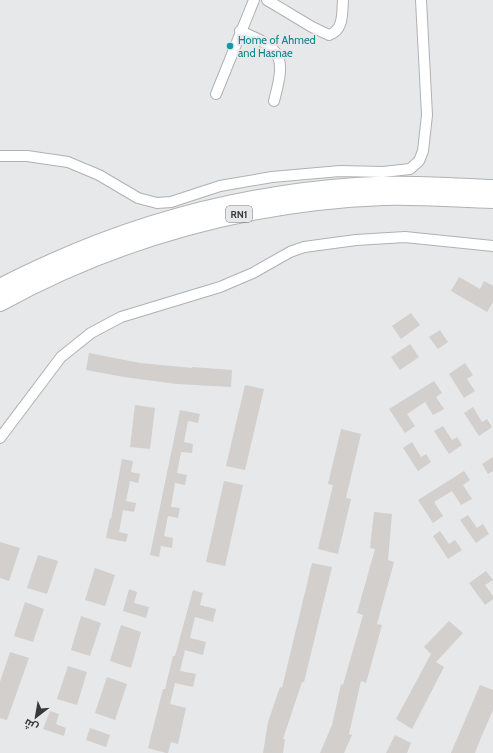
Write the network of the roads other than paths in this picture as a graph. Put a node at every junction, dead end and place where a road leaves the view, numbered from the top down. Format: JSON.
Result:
{"nodes":[{"id":1,"x":254,"y":0,"type":"edge"},
{"id":2,"x":267,"y":0,"type":"edge"},
{"id":3,"x":343,"y":0,"type":"edge"},
{"id":4,"x":421,"y":0,"type":"edge"},
{"id":5,"x":240,"y":31,"type":"junction"},
{"id":6,"x":216,"y":94,"type":"dead end"},
{"id":7,"x":274,"y":101,"type":"dead end"},
{"id":8,"x":0,"y":156,"type":"edge"},
{"id":9,"x":493,"y":188,"type":"edge"},
{"id":10,"x":493,"y":200,"type":"edge"},
{"id":11,"x":493,"y":246,"type":"edge"},
{"id":12,"x":0,"y":287,"type":"edge"},
{"id":13,"x":0,"y":303,"type":"edge"},
{"id":14,"x":0,"y":438,"type":"edge"}],
"edges":[{"from":1,"to":5,"type":"street"},
{"from":2,"to":3,"type":"street"},
{"from":4,"to":8,"type":"street"},
{"from":5,"to":6,"type":"street"},
{"from":5,"to":7,"type":"street"},
{"from":9,"to":12,"type":"highway","number":"RN1"},
{"from":10,"to":13,"type":"highway","number":"RN1"},
{"from":11,"to":14,"type":"street"}]}
